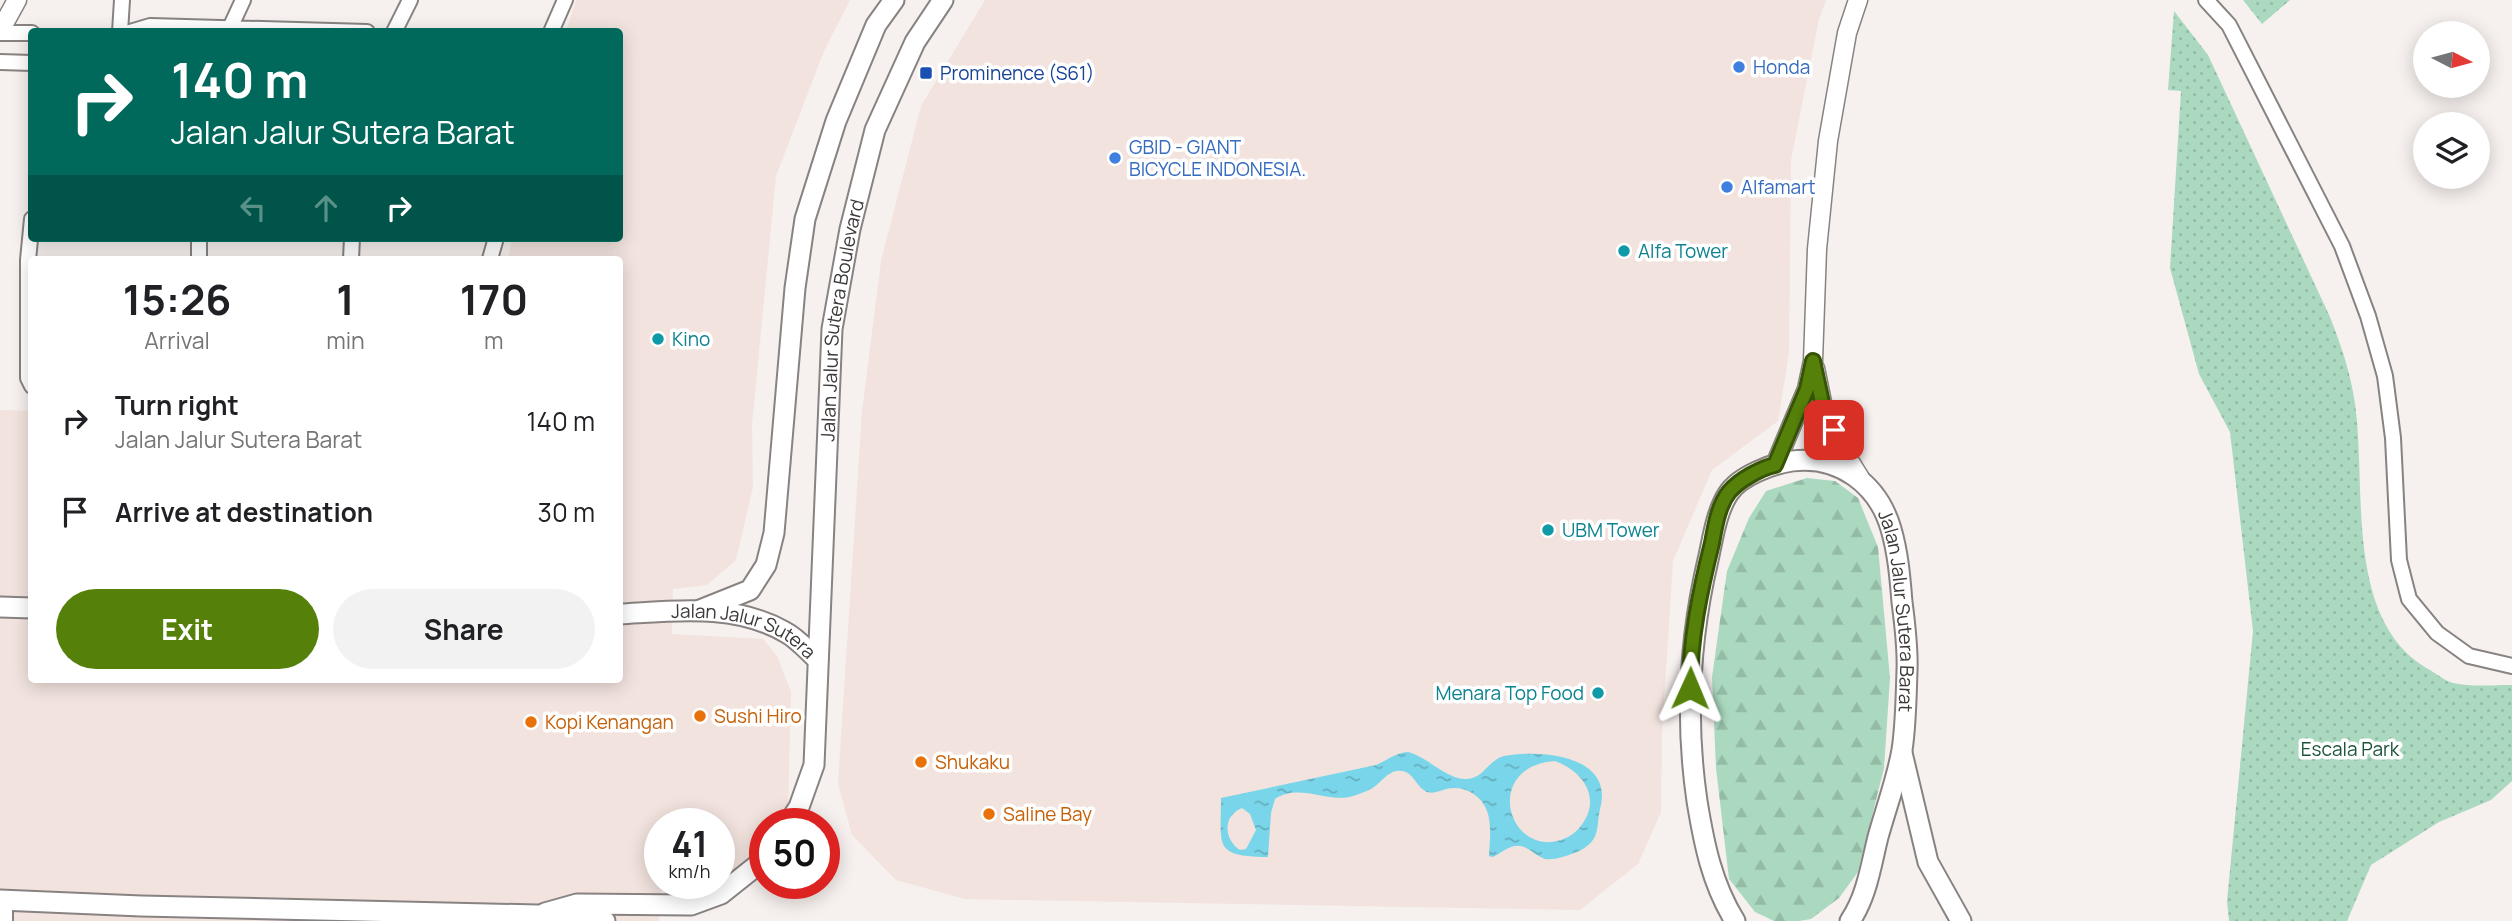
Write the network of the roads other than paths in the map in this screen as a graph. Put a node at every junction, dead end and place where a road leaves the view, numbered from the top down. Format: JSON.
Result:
{"nodes":[{"id":1,"x":17,"y":0,"type":"edge"},
{"id":2,"x":122,"y":0,"type":"edge"},
{"id":3,"x":243,"y":0,"type":"edge"},
{"id":4,"x":410,"y":0,"type":"edge"},
{"id":5,"x":565,"y":0,"type":"edge"},
{"id":6,"x":894,"y":0,"type":"edge"},
{"id":7,"x":943,"y":0,"type":"edge"},
{"id":8,"x":1858,"y":0,"type":"edge"},
{"id":9,"x":2206,"y":0,"type":"edge"},
{"id":10,"x":120,"y":28,"type":"edge"},
{"id":11,"x":143,"y":28,"type":"edge"},
{"id":12,"x":230,"y":28,"type":"joint"},
{"id":13,"x":396,"y":28,"type":"edge"},
{"id":14,"x":553,"y":28,"type":"edge"},
{"id":15,"x":0,"y":32,"type":"edge"},
{"id":16,"x":28,"y":33,"type":"edge"},
{"id":17,"x":0,"y":62,"type":"edge"},
{"id":18,"x":28,"y":63,"type":"edge"},
{"id":19,"x":1813,"y":361,"type":"junction"},
{"id":20,"x":1775,"y":465,"type":"junction"},
{"id":21,"x":1860,"y":478,"type":"junction"},
{"id":22,"x":0,"y":607,"type":"edge"},
{"id":23,"x":28,"y":608,"type":"edge"},
{"id":24,"x":700,"y":610,"type":"junction"},
{"id":25,"x":623,"y":614,"type":"edge"},
{"id":26,"x":818,"y":660,"type":"junction"},
{"id":27,"x":2512,"y":666,"type":"edge"},
{"id":28,"x":1902,"y":751,"type":"junction"},
{"id":29,"x":798,"y":808,"type":"edge"},
{"id":30,"x":749,"y":872,"type":"edge"},
{"id":31,"x":2,"y":900,"type":"edge"},
{"id":32,"x":537,"y":915,"type":"junction"},
{"id":33,"x":5,"y":921,"type":"edge"},
{"id":34,"x":605,"y":921,"type":"edge"},
{"id":35,"x":1735,"y":921,"type":"edge"},
{"id":36,"x":1850,"y":921,"type":"edge"},
{"id":37,"x":1961,"y":921,"type":"edge"}],
"edges":[{"from":1,"to":15,"type":"street"},
{"from":2,"to":10,"type":"street"},
{"from":3,"to":12,"type":"street"},
{"from":4,"to":13,"type":"street"},
{"from":5,"to":14,"type":"street"},
{"from":6,"to":24,"type":"main road"},
{"from":7,"to":26,"type":"main road","name":"Jalan Jalur Sutera Boulevard"},
{"from":8,"to":19,"type":"street","name":"Jalan Jalur Sutera Barat"},
{"from":9,"to":27,"type":"street"},
{"from":11,"to":12,"type":"street"},
{"from":15,"to":16,"type":"street"},
{"from":17,"to":18,"type":"street"},
{"from":19,"to":20,"type":"street","name":"Jalan Jalur Sutera Barat"},
{"from":19,"to":21,"type":"street","name":"Jalan Jalur Sutera Barat"},
{"from":20,"to":21,"type":"main road","name":"Jalan Jalur Sutera Barat"},
{"from":20,"to":35,"type":"main road","name":"Jalan Jalur Sutera Barat"},
{"from":21,"to":28,"type":"main road","name":"Jalan Jalur Sutera Barat"},
{"from":22,"to":23,"type":"main road"},
{"from":24,"to":25,"type":"main road","name":"Jalan Jalur Sutera"},
{"from":24,"to":26,"type":"main road","name":"Jalan Jalur Sutera"},
{"from":26,"to":29,"type":"main road","name":"Jalan Jalur Sutera"},
{"from":28,"to":36,"type":"main road"},
{"from":28,"to":37,"type":"main road"},
{"from":30,"to":32,"type":"main road"},
{"from":31,"to":32,"type":"main road"},
{"from":31,"to":33,"type":"street"},
{"from":32,"to":34,"type":"main road"}]}
